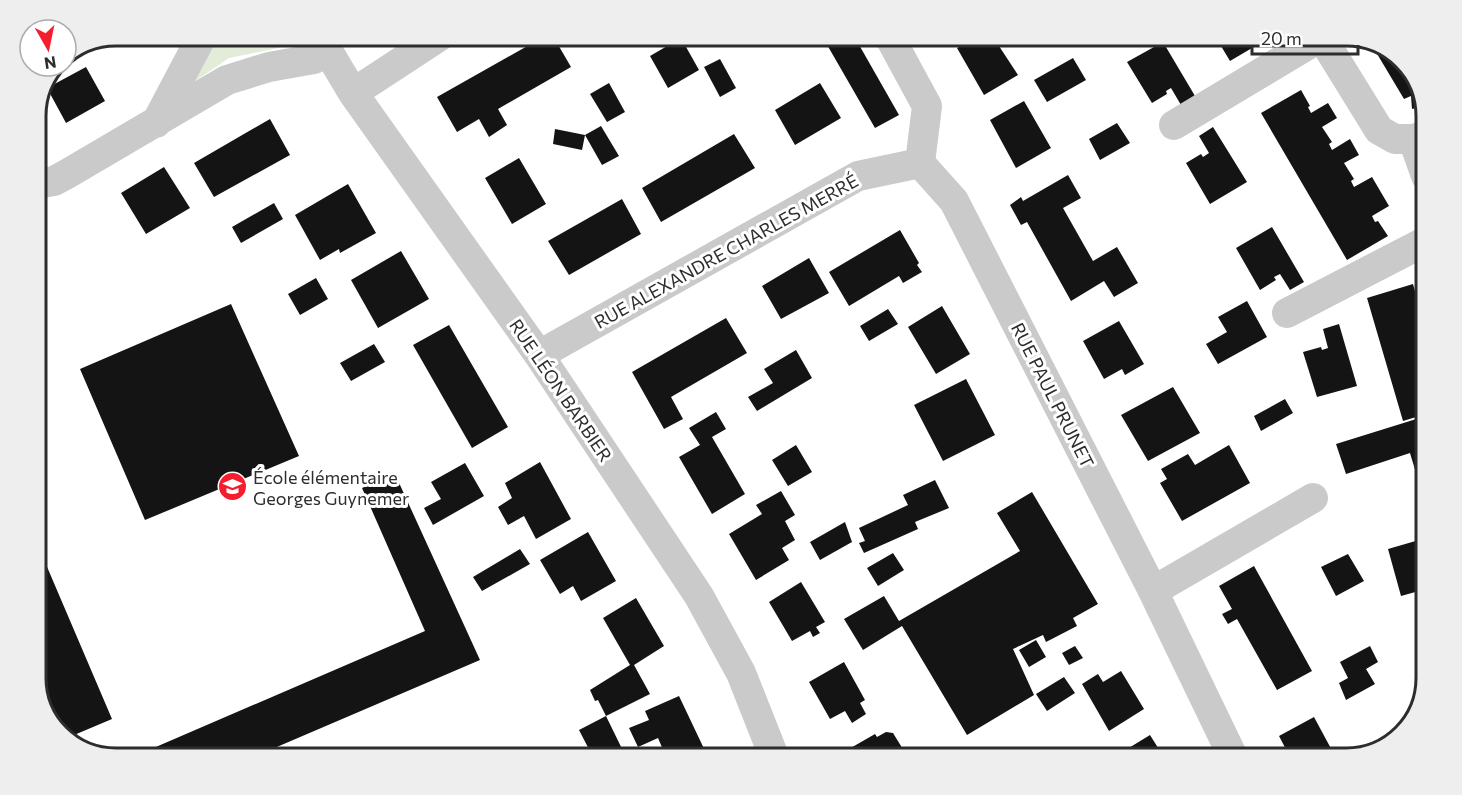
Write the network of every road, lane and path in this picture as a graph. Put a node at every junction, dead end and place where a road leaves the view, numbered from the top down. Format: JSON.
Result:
{"nodes":[{"id":1,"x":196,"y":47,"type":"edge"},
{"id":2,"x":321,"y":47,"type":"edge"},
{"id":3,"x":325,"y":47,"type":"edge"},
{"id":4,"x":423,"y":47,"type":"edge"},
{"id":5,"x":895,"y":47,"type":"edge"},
{"id":6,"x":1304,"y":47,"type":"edge"},
{"id":7,"x":1327,"y":47,"type":"edge"},
{"id":8,"x":353,"y":93,"type":"junction"},
{"id":9,"x":156,"y":123,"type":"junction"},
{"id":10,"x":1174,"y":125,"type":"dead end"},
{"id":11,"x":1415,"y":138,"type":"edge"},
{"id":12,"x":920,"y":163,"type":"junction"},
{"id":13,"x":47,"y":182,"type":"edge"},
{"id":14,"x":1415,"y":247,"type":"edge"},
{"id":15,"x":1287,"y":313,"type":"dead end"},
{"id":16,"x":539,"y":355,"type":"junction"},
{"id":17,"x":1313,"y":498,"type":"dead end"},
{"id":18,"x":1153,"y":591,"type":"junction"},
{"id":19,"x":771,"y":748,"type":"edge"},
{"id":20,"x":1229,"y":748,"type":"edge"}],
"edges":[{"from":1,"to":9,"type":"street"},
{"from":2,"to":9,"type":"street"},
{"from":3,"to":8,"type":"street","name":"RUE LÉON BARBIER"},
{"from":4,"to":8,"type":"street"},
{"from":5,"to":12,"type":"street"},
{"from":6,"to":10,"type":"street"},
{"from":7,"to":11,"type":"street"},
{"from":8,"to":16,"type":"street","name":"RUE LÉON BARBIER"},
{"from":9,"to":13,"type":"street"},
{"from":12,"to":16,"type":"street","name":"RUE ALEXANDRE CHARLES MERRÉ"},
{"from":12,"to":18,"type":"street","name":"RUE PAUL PRUNET"},
{"from":14,"to":15,"type":"street"},
{"from":16,"to":19,"type":"street","name":"RUE LÉON BARBIER"},
{"from":17,"to":18,"type":"street"},
{"from":18,"to":20,"type":"street","name":"RUE PAUL PRUNET"}]}
